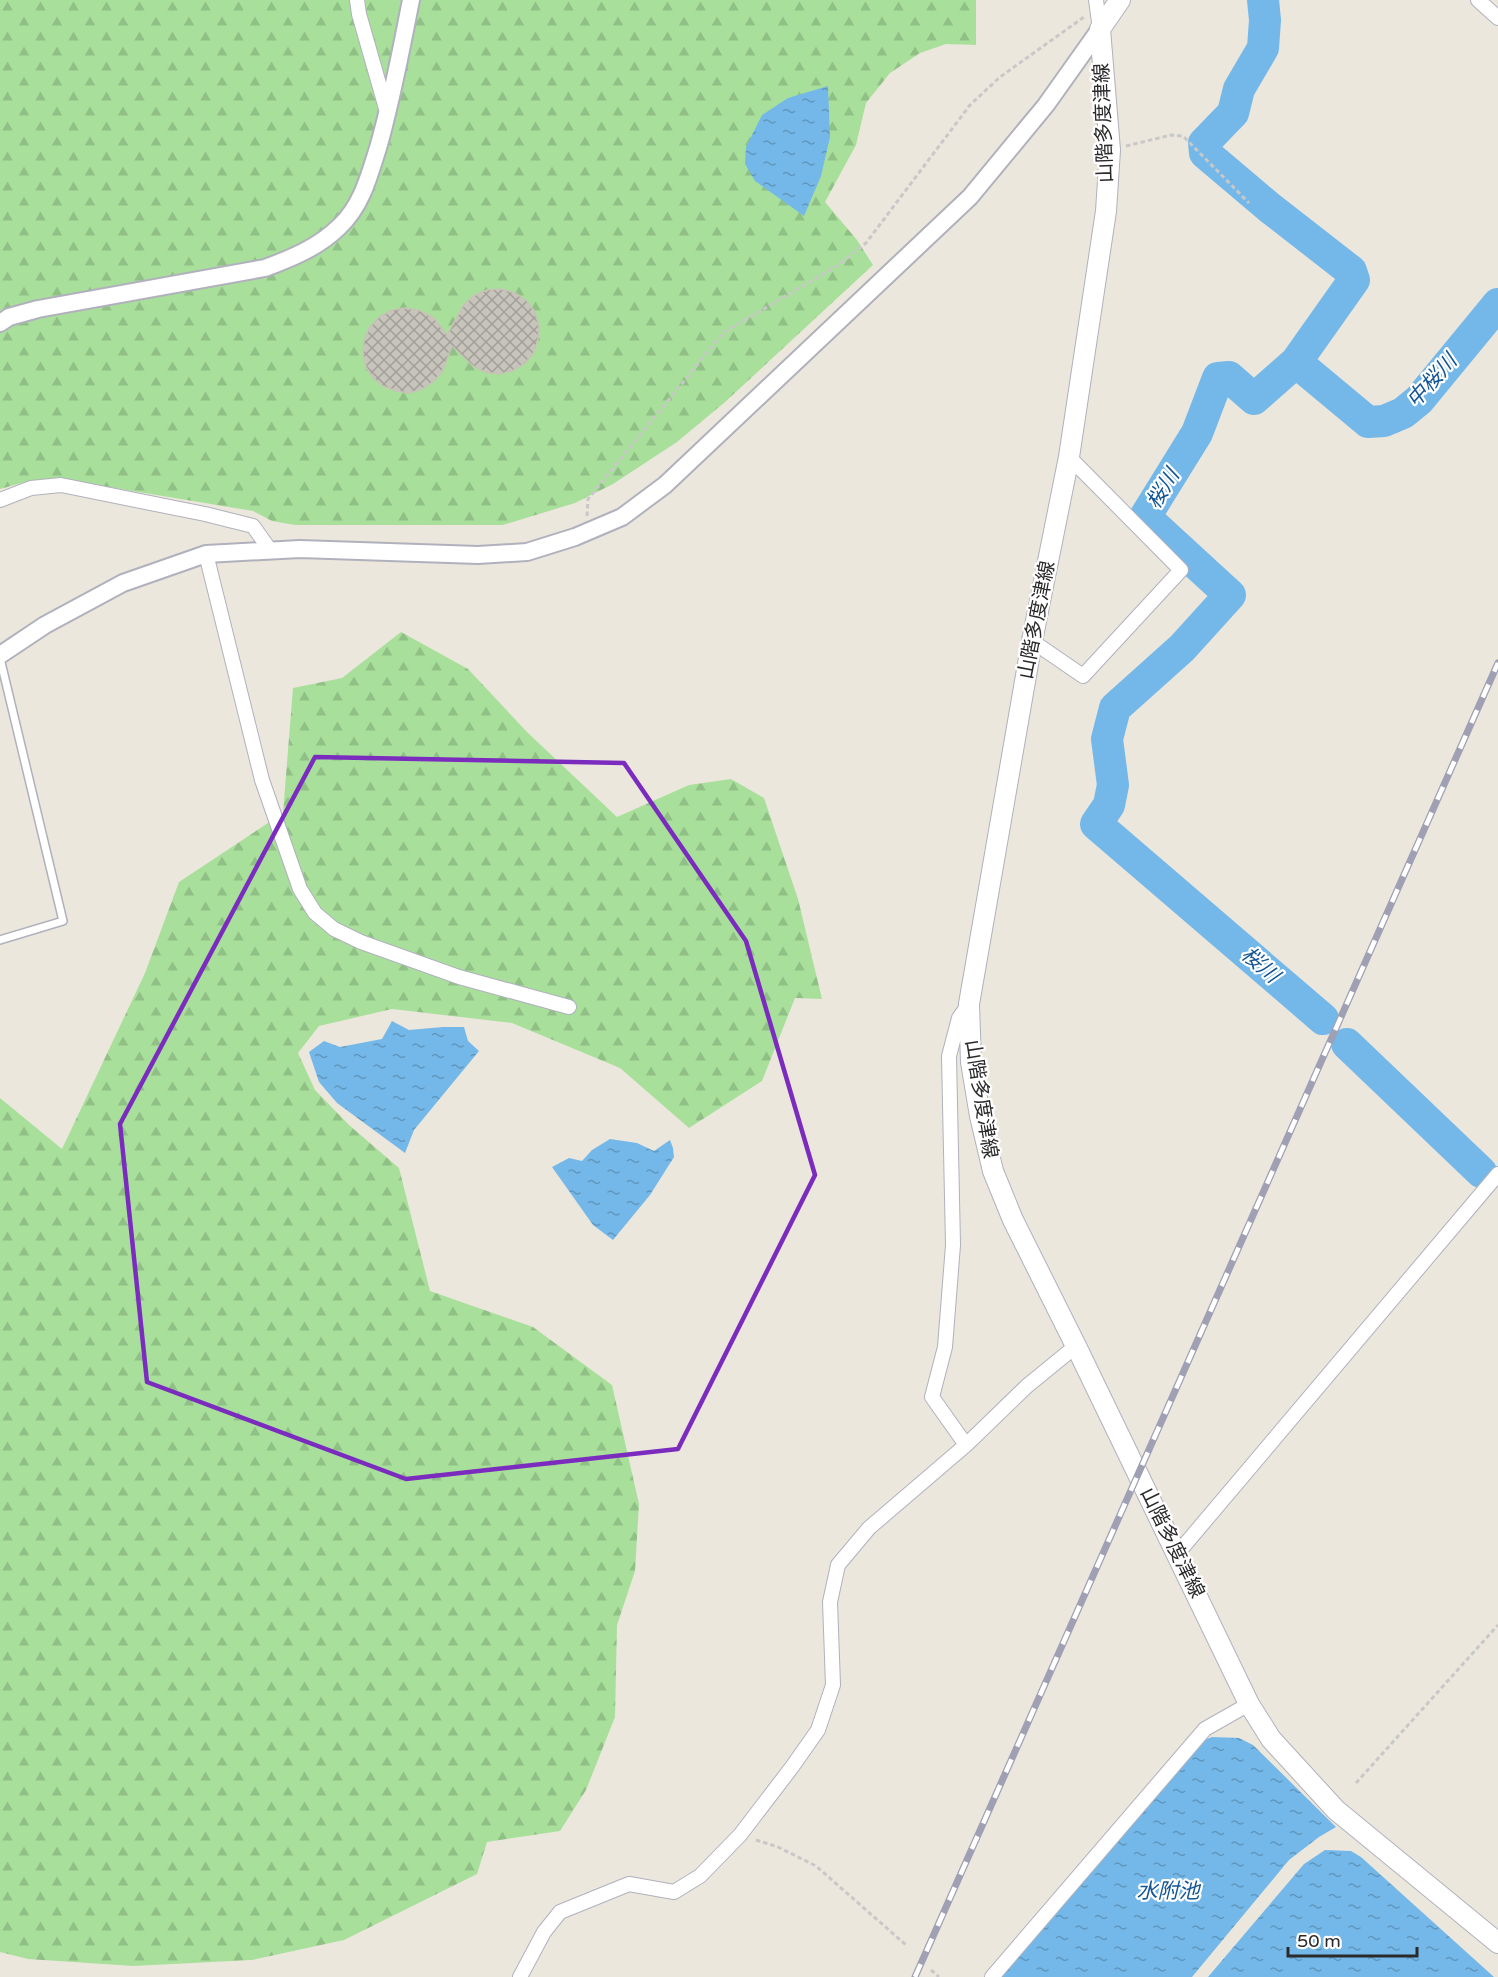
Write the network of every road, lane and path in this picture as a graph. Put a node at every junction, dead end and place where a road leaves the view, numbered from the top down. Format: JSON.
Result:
{"nodes":[{"id":1,"x":357,"y":0,"type":"edge"},
{"id":2,"x":411,"y":0,"type":"edge"},
{"id":3,"x":1120,"y":0,"type":"edge"},
{"id":4,"x":1478,"y":0,"type":"edge"},
{"id":5,"x":1097,"y":4,"type":"edge"},
{"id":6,"x":1498,"y":18,"type":"edge"},
{"id":7,"x":1100,"y":29,"type":"junction"},
{"id":8,"x":388,"y":114,"type":"junction"},
{"id":9,"x":1110,"y":150,"type":"junction"},
{"id":10,"x":1249,"y":203,"type":"dead end"},
{"id":11,"x":0,"y":323,"type":"edge"},
{"id":12,"x":1069,"y":457,"type":"junction"},
{"id":13,"x":0,"y":500,"type":"edge"},
{"id":14,"x":585,"y":533,"type":"junction"},
{"id":15,"x":270,"y":550,"type":"junction"},
{"id":16,"x":206,"y":554,"type":"junction"},
{"id":17,"x":1032,"y":641,"type":"junction"},
{"id":18,"x":0,"y":656,"type":"edge"},
{"id":19,"x":0,"y":940,"type":"edge"},
{"id":20,"x":969,"y":1004,"type":"junction"},
{"id":21,"x":568,"y":1007,"type":"dead end"},
{"id":22,"x":1498,"y":1174,"type":"edge"},
{"id":23,"x":1076,"y":1346,"type":"junction"},
{"id":24,"x":966,"y":1445,"type":"junction"},
{"id":25,"x":1177,"y":1554,"type":"junction"},
{"id":26,"x":1498,"y":1625,"type":"edge"},
{"id":27,"x":1249,"y":1704,"type":"junction"},
{"id":28,"x":1356,"y":1783,"type":"dead end"},
{"id":29,"x":740,"y":1835,"type":"junction"},
{"id":30,"x":1498,"y":1942,"type":"edge"},
{"id":31,"x":906,"y":1946,"type":"dead end"},
{"id":32,"x":931,"y":1970,"type":"dead end"},
{"id":33,"x":520,"y":1977,"type":"edge"},
{"id":34,"x":939,"y":1977,"type":"edge"},
{"id":35,"x":992,"y":1977,"type":"edge"}],
"edges":[{"from":1,"to":8,"type":"street"},
{"from":2,"to":8,"type":"street"},
{"from":3,"to":7,"type":"main road"},
{"from":4,"to":6,"type":"street"},
{"from":5,"to":7,"type":"street"},
{"from":5,"to":14,"type":"path"},
{"from":7,"to":9,"type":"main road","name":"山階多度津線"},
{"from":7,"to":14,"type":"street"},
{"from":8,"to":11,"type":"street"},
{"from":9,"to":10,"type":"path"},
{"from":9,"to":12,"type":"main road","name":"山階多度津線"},
{"from":12,"to":17,"type":"main road","name":"山階多度津線"},
{"from":12,"to":17,"type":"street"},
{"from":13,"to":15,"type":"street"},
{"from":14,"to":15,"type":"street"},
{"from":15,"to":16,"type":"street"},
{"from":16,"to":18,"type":"street"},
{"from":16,"to":21,"type":"street"},
{"from":17,"to":20,"type":"main road","name":"山階多度津線"},
{"from":18,"to":19,"type":"lane"},
{"from":20,"to":23,"type":"main road","name":"山階多度津線"},
{"from":20,"to":24,"type":"street"},
{"from":22,"to":25,"type":"street"},
{"from":23,"to":24,"type":"street"},
{"from":23,"to":25,"type":"main road","name":"山階多度津線"},
{"from":24,"to":29,"type":"street"},
{"from":25,"to":27,"type":"main road","name":"山階多度津線"},
{"from":26,"to":28,"type":"path"},
{"from":27,"to":30,"type":"main road","name":"山階多度津線"},
{"from":27,"to":35,"type":"street"},
{"from":29,"to":31,"type":"path"},
{"from":29,"to":33,"type":"street"},
{"from":32,"to":34,"type":"path"}]}
